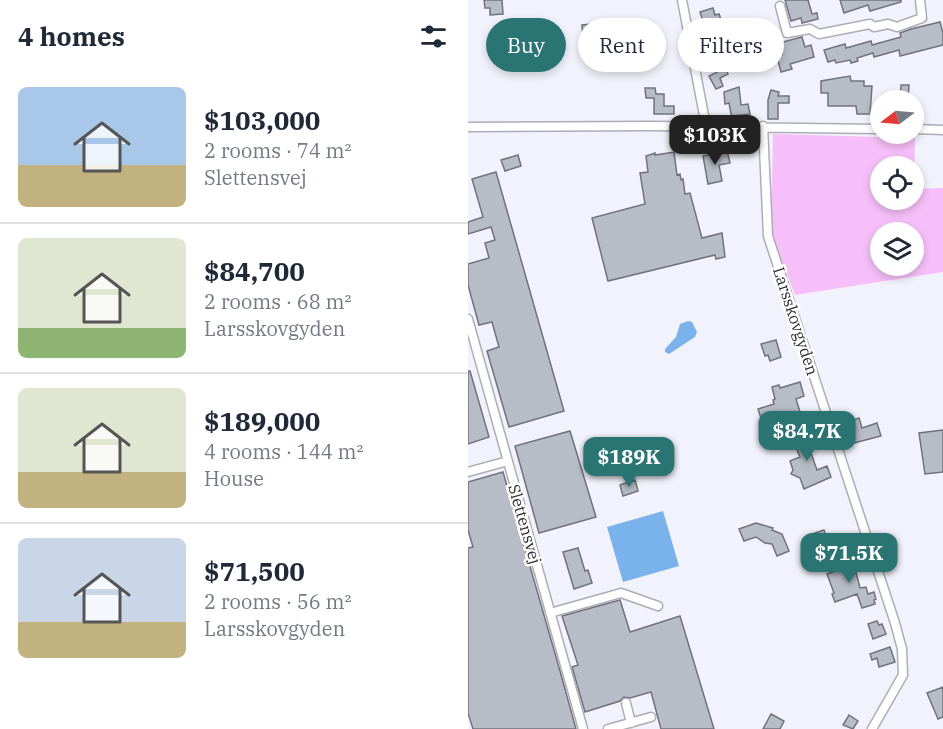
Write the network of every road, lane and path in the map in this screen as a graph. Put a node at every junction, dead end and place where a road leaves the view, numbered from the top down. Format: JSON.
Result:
{"nodes":[{"id":1,"x":682,"y":0,"type":"edge"},
{"id":2,"x":920,"y":0,"type":"edge"},
{"id":3,"x":780,"y":6,"type":"dead end"},
{"id":4,"x":706,"y":126,"type":"junction"},
{"id":5,"x":762,"y":126,"type":"junction"},
{"id":6,"x":468,"y":127,"type":"edge"},
{"id":7,"x":870,"y":129,"type":"edge"},
{"id":8,"x":924,"y":129,"type":"edge"},
{"id":9,"x":943,"y":130,"type":"edge"},
{"id":10,"x":468,"y":319,"type":"edge"},
{"id":11,"x":508,"y":461,"type":"junction"},
{"id":12,"x":468,"y":472,"type":"edge"},
{"id":13,"x":658,"y":606,"type":"dead end"},
{"id":14,"x":550,"y":614,"type":"junction"},
{"id":15,"x":626,"y":703,"type":"dead end"},
{"id":16,"x":651,"y":717,"type":"dead end"},
{"id":17,"x":631,"y":723,"type":"junction"},
{"id":18,"x":583,"y":729,"type":"edge"},
{"id":19,"x":608,"y":729,"type":"edge"},
{"id":20,"x":872,"y":729,"type":"edge"}],
"edges":[{"from":1,"to":4,"type":"street"},
{"from":2,"to":3,"type":"street"},
{"from":4,"to":5,"type":"street"},
{"from":4,"to":6,"type":"street"},
{"from":5,"to":7,"type":"street"},
{"from":5,"to":20,"type":"street","name":"Larsskovgyden"},
{"from":8,"to":9,"type":"street"},
{"from":10,"to":11,"type":"street","name":"Slettensvej"},
{"from":11,"to":12,"type":"street"},
{"from":11,"to":14,"type":"street","name":"Slettensvej"},
{"from":13,"to":14,"type":"street"},
{"from":14,"to":18,"type":"street","name":"Slettensvej"},
{"from":15,"to":17,"type":"street"},
{"from":16,"to":17,"type":"street"},
{"from":17,"to":19,"type":"street"}]}
